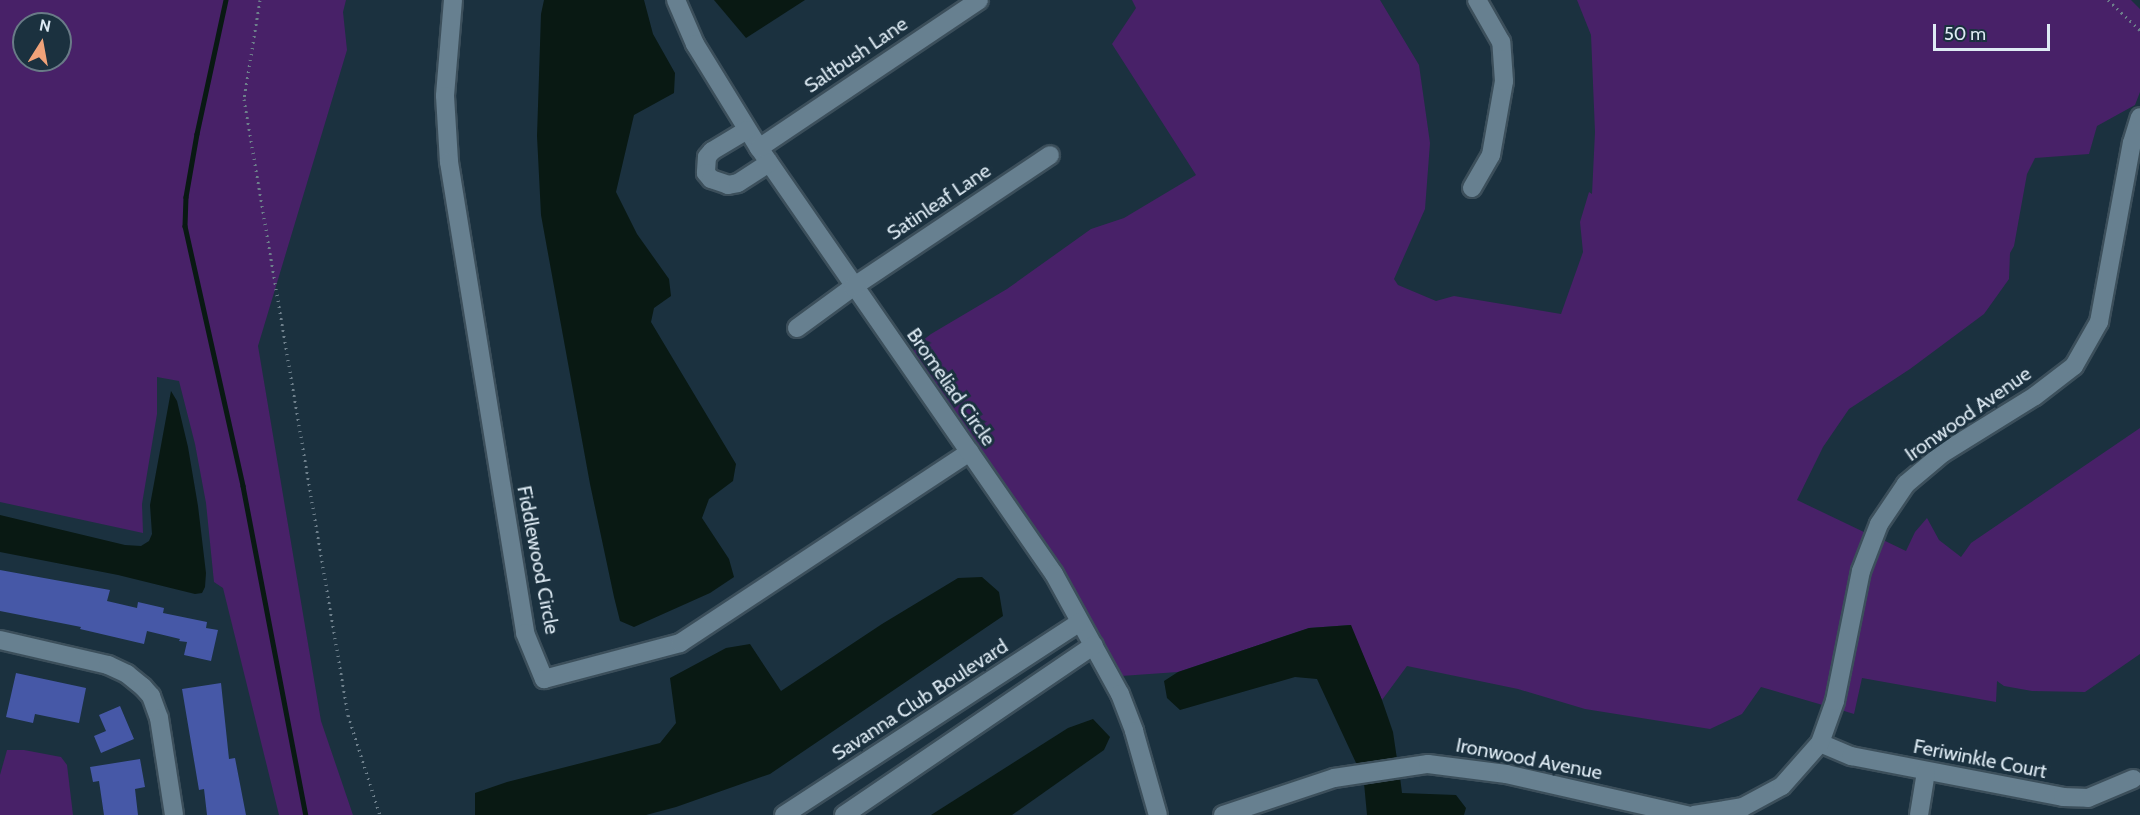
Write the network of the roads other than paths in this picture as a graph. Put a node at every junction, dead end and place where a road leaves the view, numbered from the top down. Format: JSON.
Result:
{"nodes":[{"id":1,"x":453,"y":0,"type":"edge"},
{"id":2,"x":676,"y":0,"type":"edge"},
{"id":3,"x":979,"y":0,"type":"edge"},
{"id":4,"x":1477,"y":0,"type":"edge"},
{"id":5,"x":2140,"y":117,"type":"edge"},
{"id":6,"x":747,"y":130,"type":"junction"},
{"id":7,"x":764,"y":155,"type":"junction"},
{"id":8,"x":1050,"y":155,"type":"dead end"},
{"id":9,"x":1472,"y":188,"type":"dead end"},
{"id":10,"x":853,"y":287,"type":"junction"},
{"id":11,"x":796,"y":328,"type":"dead end"},
{"id":12,"x":970,"y":452,"type":"junction"},
{"id":13,"x":1080,"y":622,"type":"junction"},
{"id":14,"x":0,"y":640,"type":"edge"},
{"id":15,"x":1094,"y":645,"type":"junction"},
{"id":16,"x":1820,"y":743,"type":"junction"},
{"id":17,"x":1926,"y":772,"type":"junction"},
{"id":18,"x":2133,"y":780,"type":"dead end"},
{"id":19,"x":174,"y":815,"type":"edge"},
{"id":20,"x":784,"y":815,"type":"edge"},
{"id":21,"x":844,"y":815,"type":"edge"},
{"id":22,"x":1158,"y":815,"type":"edge"},
{"id":23,"x":1223,"y":815,"type":"edge"},
{"id":24,"x":1688,"y":815,"type":"edge"},
{"id":25,"x":1694,"y":815,"type":"edge"},
{"id":26,"x":1919,"y":815,"type":"edge"}],
"edges":[{"from":1,"to":12,"type":"street","name":"Fiddlewood Circle"},
{"from":2,"to":6,"type":"street","name":"Bromeliad Circle"},
{"from":3,"to":7,"type":"street","name":"Saltbush Lane"},
{"from":4,"to":9,"type":"street"},
{"from":5,"to":16,"type":"street","name":"Ironwood Avenue"},
{"from":6,"to":7,"type":"street","name":"Bromeliad Circle"},
{"from":6,"to":7,"type":"street","name":"Saltbush Lane"},
{"from":7,"to":10,"type":"street","name":"Bromeliad Circle"},
{"from":8,"to":10,"type":"street","name":"Satinleaf Lane"},
{"from":10,"to":11,"type":"street","name":"Satinleaf Lane"},
{"from":10,"to":12,"type":"street","name":"Bromeliad Circle"},
{"from":12,"to":13,"type":"street","name":"Bromeliad Circle"},
{"from":13,"to":15,"type":"street","name":"Bromeliad Circle"},
{"from":13,"to":20,"type":"street","name":"Savanna Club Boulevard"},
{"from":14,"to":19,"type":"street"},
{"from":15,"to":21,"type":"street"},
{"from":15,"to":22,"type":"street","name":"Bromeliad Circle"},
{"from":16,"to":17,"type":"street","name":"Feriwinkle Court"},
{"from":16,"to":25,"type":"street","name":"Ironwood Avenue"},
{"from":17,"to":18,"type":"street","name":"Feriwinkle Court"},
{"from":17,"to":26,"type":"street"},
{"from":23,"to":24,"type":"street","name":"Ironwood Avenue"}]}
